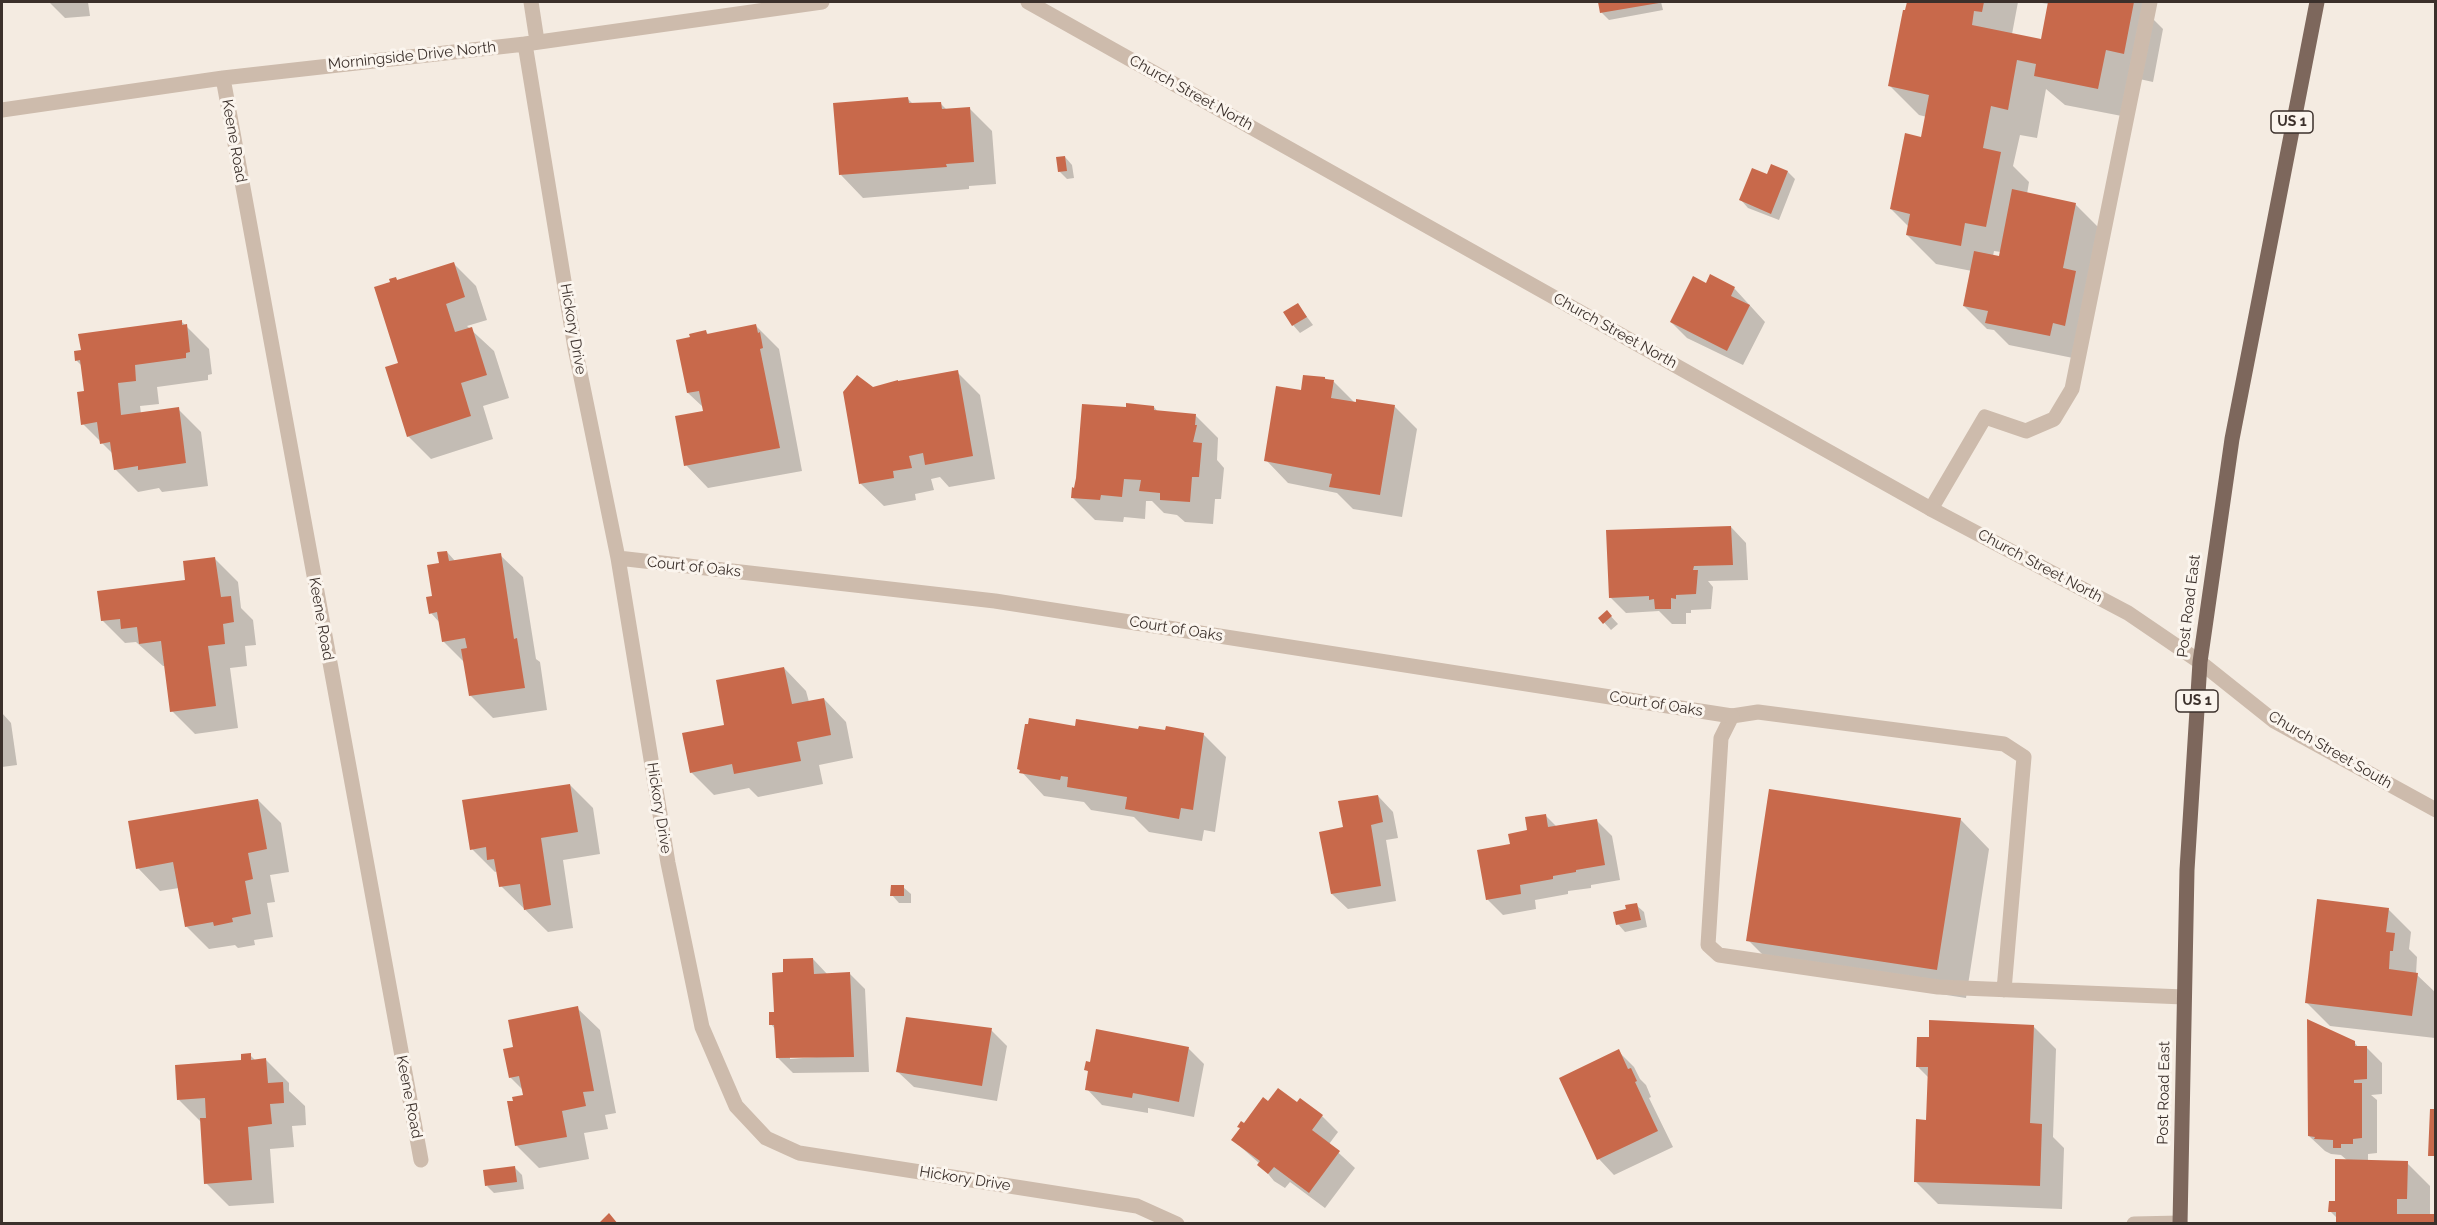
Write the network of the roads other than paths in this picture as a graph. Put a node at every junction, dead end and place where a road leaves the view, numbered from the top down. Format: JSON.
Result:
{"nodes":[{"id":1,"x":531,"y":2,"type":"edge"},
{"id":2,"x":822,"y":2,"type":"edge"},
{"id":3,"x":1028,"y":2,"type":"edge"},
{"id":4,"x":2150,"y":2,"type":"edge"},
{"id":5,"x":2317,"y":2,"type":"edge"},
{"id":6,"x":531,"y":42,"type":"junction"},
{"id":7,"x":223,"y":78,"type":"junction"},
{"id":8,"x":2,"y":110,"type":"edge"},
{"id":9,"x":1931,"y":509,"type":"junction"},
{"id":10,"x":618,"y":558,"type":"junction"},
{"id":11,"x":2200,"y":662,"type":"junction"},
{"id":12,"x":1732,"y":716,"type":"junction"},
{"id":13,"x":2436,"y":810,"type":"edge"},
{"id":14,"x":2004,"y":990,"type":"junction"},
{"id":15,"x":2184,"y":997,"type":"junction"},
{"id":16,"x":421,"y":1160,"type":"dead end"},
{"id":17,"x":2180,"y":1223,"type":"edge"},
{"id":18,"x":1177,"y":1224,"type":"edge"},
{"id":19,"x":2134,"y":1224,"type":"edge"}],
"edges":[{"from":1,"to":6,"type":"street","name":"Hickory Drive"},
{"from":2,"to":6,"type":"street","name":"Morningside Drive North"},
{"from":3,"to":9,"type":"street","name":"Church Street North"},
{"from":4,"to":9,"type":"street"},
{"from":5,"to":11,"type":"main road","name":"Post Road East","number":"US 1"},
{"from":6,"to":7,"type":"street","name":"Morningside Drive North"},
{"from":6,"to":10,"type":"street","name":"Hickory Drive"},
{"from":7,"to":8,"type":"street","name":"Morningside Drive North"},
{"from":7,"to":16,"type":"street","name":"Keene Road"},
{"from":9,"to":11,"type":"street","name":"Church Street North"},
{"from":10,"to":12,"type":"street","name":"Court of Oaks"},
{"from":10,"to":18,"type":"street","name":"Hickory Drive"},
{"from":11,"to":13,"type":"street","name":"Church Street South"},
{"from":11,"to":15,"type":"main road","name":"Post Road East","number":"US 1"},
{"from":12,"to":14,"type":"street","name":"Court of Oaks"},
{"from":12,"to":14,"type":"street"},
{"from":14,"to":15,"type":"street"},
{"from":15,"to":17,"type":"main road","name":"Post Road East","number":"US 1"},
{"from":17,"to":19,"type":"street"}]}
